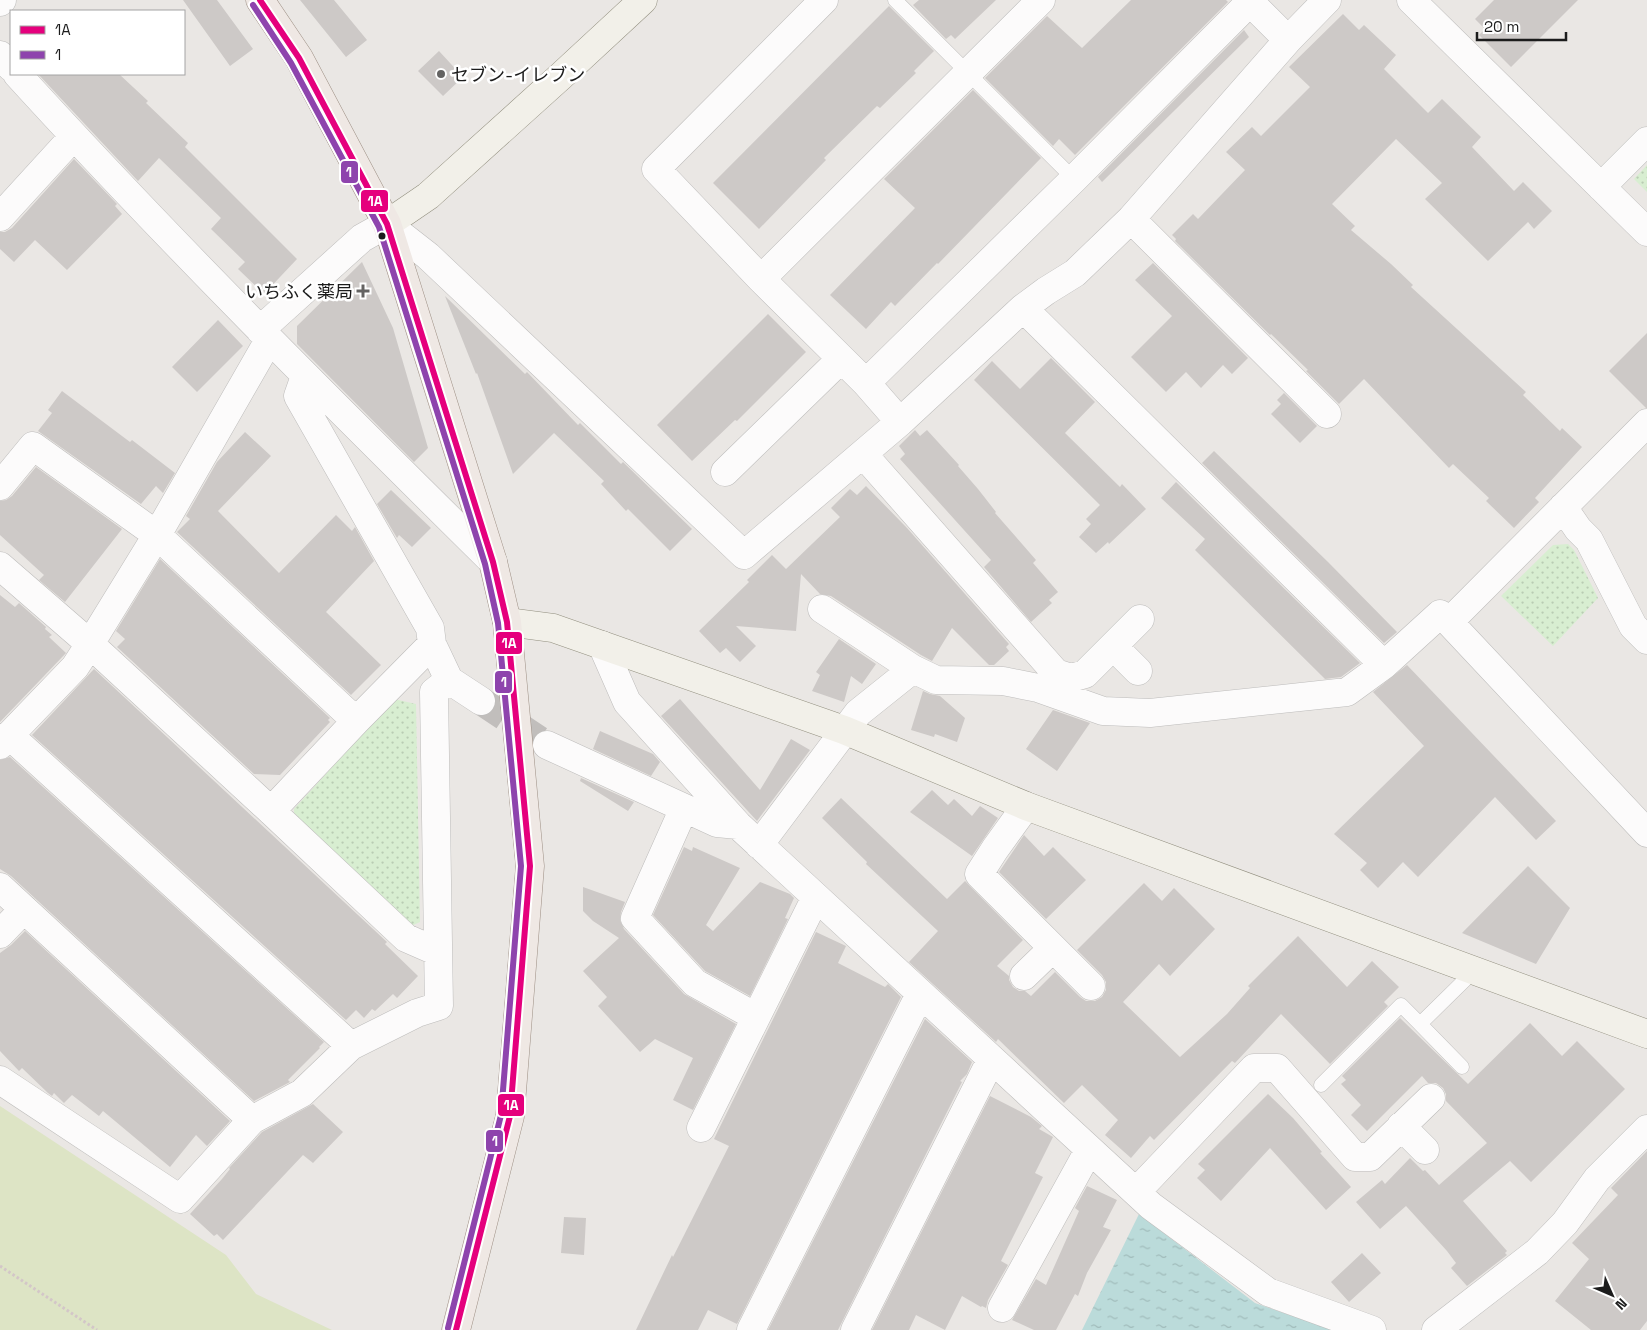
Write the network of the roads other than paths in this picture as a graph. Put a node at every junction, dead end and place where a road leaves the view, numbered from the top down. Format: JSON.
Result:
{"nodes":[{"id":1,"x":260,"y":0,"type":"edge"},
{"id":2,"x":643,"y":0,"type":"edge"},
{"id":3,"x":824,"y":0,"type":"edge"},
{"id":4,"x":895,"y":0,"type":"edge"},
{"id":5,"x":1041,"y":0,"type":"edge"},
{"id":6,"x":1327,"y":0,"type":"edge"},
{"id":7,"x":1411,"y":0,"type":"edge"},
{"id":8,"x":1288,"y":40,"type":"junction"},
{"id":9,"x":0,"y":54,"type":"edge"},
{"id":10,"x":10,"y":66,"type":"edge"},
{"id":11,"x":968,"y":74,"type":"junction"},
{"id":12,"x":19,"y":75,"type":"edge"},
{"id":13,"x":74,"y":136,"type":"junction"},
{"id":14,"x":1647,"y":141,"type":"edge"},
{"id":15,"x":1074,"y":179,"type":"junction"},
{"id":16,"x":1601,"y":187,"type":"junction"},
{"id":17,"x":0,"y":217,"type":"edge"},
{"id":18,"x":1131,"y":219,"type":"junction"},
{"id":19,"x":387,"y":224,"type":"junction"},
{"id":20,"x":1647,"y":232,"type":"edge"},
{"id":21,"x":761,"y":279,"type":"junction"},
{"id":22,"x":1023,"y":308,"type":"junction"},
{"id":23,"x":265,"y":335,"type":"junction"},
{"id":24,"x":841,"y":359,"type":"junction"},
{"id":25,"x":305,"y":376,"type":"junction"},
{"id":26,"x":866,"y":383,"type":"junction"},
{"id":27,"x":1327,"y":414,"type":"dead end"},
{"id":28,"x":900,"y":422,"type":"junction"},
{"id":29,"x":1647,"y":423,"type":"edge"},
{"id":30,"x":863,"y":454,"type":"junction"},
{"id":31,"x":725,"y":472,"type":"dead end"},
{"id":32,"x":0,"y":486,"type":"edge"},
{"id":33,"x":1563,"y":507,"type":"junction"},
{"id":34,"x":157,"y":535,"type":"junction"},
{"id":35,"x":493,"y":562,"type":"junction"},
{"id":36,"x":0,"y":566,"type":"edge"},
{"id":37,"x":822,"y":609,"type":"dead end"},
{"id":38,"x":1140,"y":619,"type":"dead end"},
{"id":39,"x":507,"y":622,"type":"junction"},
{"id":40,"x":1449,"y":622,"type":"junction"},
{"id":41,"x":1647,"y":640,"type":"edge"},
{"id":42,"x":90,"y":644,"type":"junction"},
{"id":43,"x":432,"y":644,"type":"junction"},
{"id":44,"x":602,"y":645,"type":"junction"},
{"id":45,"x":1112,"y":646,"type":"junction"},
{"id":46,"x":1384,"y":665,"type":"junction"},
{"id":47,"x":913,"y":669,"type":"junction"},
{"id":48,"x":1138,"y":671,"type":"dead end"},
{"id":49,"x":449,"y":680,"type":"junction"},
{"id":50,"x":481,"y":701,"type":"tunnel mouth"},
{"id":51,"x":356,"y":721,"type":"junction"},
{"id":52,"x":844,"y":730,"type":"junction"},
{"id":53,"x":5,"y":740,"type":"edge"},
{"id":54,"x":547,"y":745,"type":"tunnel mouth"},
{"id":55,"x":1026,"y":806,"type":"junction"},
{"id":56,"x":684,"y":808,"type":"junction"},
{"id":57,"x":271,"y":810,"type":"junction"},
{"id":58,"x":738,"y":826,"type":"junction"},
{"id":59,"x":1647,"y":832,"type":"edge"},
{"id":60,"x":759,"y":845,"type":"junction"},
{"id":61,"x":0,"y":887,"type":"edge"},
{"id":62,"x":816,"y":897,"type":"junction"},
{"id":63,"x":24,"y":909,"type":"junction"},
{"id":64,"x":0,"y":934,"type":"edge"},
{"id":65,"x":1053,"y":948,"type":"junction"},
{"id":66,"x":438,"y":952,"type":"junction"},
{"id":67,"x":1475,"y":970,"type":"junction"},
{"id":68,"x":1024,"y":976,"type":"dead end"},
{"id":69,"x":1091,"y":986,"type":"dead end"},
{"id":70,"x":920,"y":994,"type":"junction"},
{"id":71,"x":756,"y":1016,"type":"junction"},
{"id":72,"x":1420,"y":1024,"type":"junction"},
{"id":73,"x":1647,"y":1034,"type":"edge"},
{"id":74,"x":351,"y":1046,"type":"junction"},
{"id":75,"x":991,"y":1060,"type":"junction"},
{"id":76,"x":1462,"y":1067,"type":"dead end"},
{"id":77,"x":0,"y":1080,"type":"edge"},
{"id":78,"x":1321,"y":1085,"type":"dead end"},
{"id":79,"x":1431,"y":1098,"type":"dead end"},
{"id":80,"x":252,"y":1120,"type":"junction"},
{"id":81,"x":1401,"y":1126,"type":"junction"},
{"id":82,"x":701,"y":1128,"type":"dead end"},
{"id":83,"x":1647,"y":1129,"type":"edge"},
{"id":84,"x":1089,"y":1150,"type":"junction"},
{"id":85,"x":1424,"y":1150,"type":"dead end"},
{"id":86,"x":1136,"y":1192,"type":"junction"},
{"id":87,"x":1002,"y":1308,"type":"dead end"},
{"id":88,"x":456,"y":1330,"type":"edge"},
{"id":89,"x":751,"y":1330,"type":"edge"},
{"id":90,"x":855,"y":1330,"type":"edge"},
{"id":91,"x":1372,"y":1330,"type":"edge"},
{"id":92,"x":1436,"y":1330,"type":"edge"}],
"edges":[{"from":1,"to":19,"type":"main road"},
{"from":2,"to":19,"type":"street"},
{"from":3,"to":21,"type":"street"},
{"from":4,"to":11,"type":"lane"},
{"from":5,"to":11,"type":"street"},
{"from":6,"to":8,"type":"street"},
{"from":7,"to":16,"type":"street"},
{"from":8,"to":15,"type":"street"},
{"from":8,"to":18,"type":"street"},
{"from":9,"to":10,"type":"street"},
{"from":11,"to":15,"type":"lane"},
{"from":11,"to":21,"type":"street"},
{"from":12,"to":13,"type":"street"},
{"from":13,"to":17,"type":"street"},
{"from":13,"to":23,"type":"street"},
{"from":14,"to":16,"type":"street"},
{"from":15,"to":26,"type":"street"},
{"from":16,"to":20,"type":"street"},
{"from":18,"to":22,"type":"street"},
{"from":18,"to":27,"type":"street"},
{"from":19,"to":23,"type":"street"},
{"from":19,"to":30,"type":"street"},
{"from":19,"to":35,"type":"main road"},
{"from":21,"to":24,"type":"street"},
{"from":22,"to":28,"type":"street"},
{"from":22,"to":46,"type":"street"},
{"from":23,"to":25,"type":"street"},
{"from":23,"to":34,"type":"street"},
{"from":24,"to":26,"type":"street"},
{"from":24,"to":31,"type":"street"},
{"from":25,"to":35,"type":"street"},
{"from":25,"to":43,"type":"street"},
{"from":26,"to":28,"type":"street"},
{"from":28,"to":30,"type":"street"},
{"from":29,"to":33,"type":"street"},
{"from":30,"to":45,"type":"street"},
{"from":32,"to":34,"type":"street"},
{"from":33,"to":40,"type":"street"},
{"from":33,"to":41,"type":"street"},
{"from":34,"to":42,"type":"street"},
{"from":34,"to":51,"type":"street"},
{"from":35,"to":39,"type":"main road"},
{"from":36,"to":42,"type":"street"},
{"from":37,"to":47,"type":"street"},
{"from":38,"to":45,"type":"street"},
{"from":39,"to":44,"type":"street"},
{"from":39,"to":88,"type":"main road"},
{"from":40,"to":46,"type":"street"},
{"from":40,"to":59,"type":"street"},
{"from":42,"to":53,"type":"street"},
{"from":42,"to":57,"type":"street"},
{"from":43,"to":49,"type":"street"},
{"from":43,"to":51,"type":"street"},
{"from":44,"to":52,"type":"street"},
{"from":44,"to":58,"type":"street"},
{"from":45,"to":48,"type":"street"},
{"from":46,"to":47,"type":"street"},
{"from":47,"to":52,"type":"street"},
{"from":49,"to":50,"type":"street"},
{"from":49,"to":66,"type":"street"},
{"from":51,"to":57,"type":"street"},
{"from":52,"to":55,"type":"street"},
{"from":52,"to":60,"type":"street"},
{"from":53,"to":74,"type":"street"},
{"from":54,"to":56,"type":"street"},
{"from":55,"to":65,"type":"street"},
{"from":55,"to":67,"type":"street"},
{"from":56,"to":58,"type":"street"},
{"from":56,"to":71,"type":"street"},
{"from":57,"to":66,"type":"street"},
{"from":58,"to":60,"type":"street"},
{"from":60,"to":62,"type":"street"},
{"from":61,"to":63,"type":"street"},
{"from":62,"to":70,"type":"street"},
{"from":62,"to":71,"type":"street"},
{"from":63,"to":64,"type":"street"},
{"from":63,"to":80,"type":"street"},
{"from":65,"to":68,"type":"street"},
{"from":65,"to":69,"type":"street"},
{"from":66,"to":74,"type":"street"},
{"from":67,"to":72,"type":"lane"},
{"from":67,"to":73,"type":"street"},
{"from":70,"to":75,"type":"street"},
{"from":70,"to":89,"type":"street"},
{"from":71,"to":82,"type":"street"},
{"from":72,"to":76,"type":"lane"},
{"from":72,"to":78,"type":"lane"},
{"from":74,"to":80,"type":"street"},
{"from":75,"to":84,"type":"street"},
{"from":75,"to":90,"type":"street"},
{"from":77,"to":80,"type":"street"},
{"from":79,"to":81,"type":"street"},
{"from":81,"to":85,"type":"street"},
{"from":81,"to":86,"type":"street"},
{"from":83,"to":92,"type":"street"},
{"from":84,"to":86,"type":"street"},
{"from":84,"to":87,"type":"street"},
{"from":86,"to":91,"type":"street"}]}
